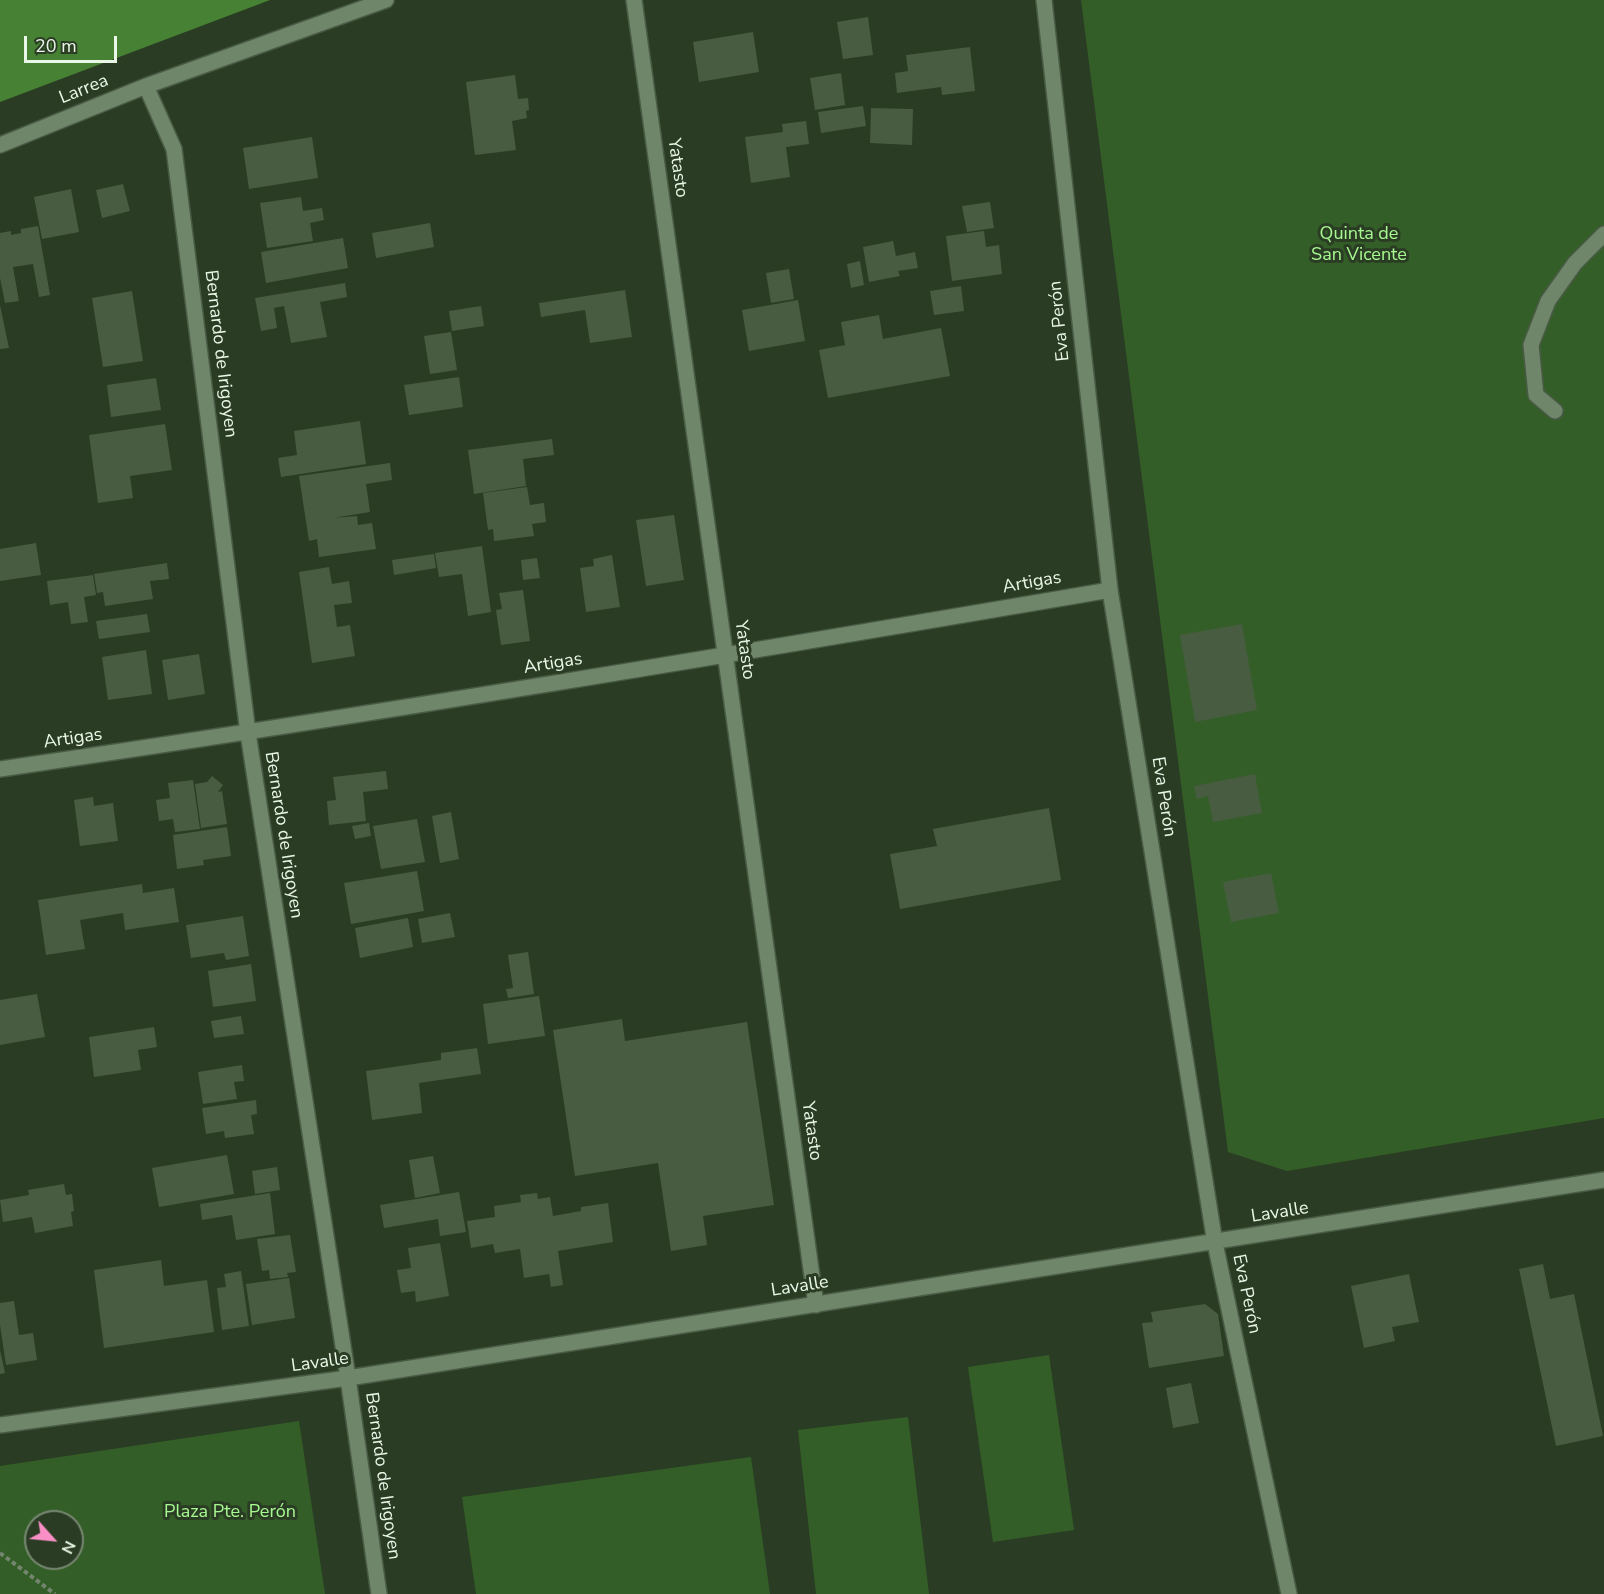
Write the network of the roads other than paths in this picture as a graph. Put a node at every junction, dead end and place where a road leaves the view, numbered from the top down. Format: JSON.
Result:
{"nodes":[{"id":1,"x":386,"y":0,"type":"edge"},
{"id":2,"x":634,"y":0,"type":"edge"},
{"id":3,"x":1044,"y":0,"type":"edge"},
{"id":4,"x":146,"y":86,"type":"junction"},
{"id":5,"x":0,"y":145,"type":"edge"},
{"id":6,"x":1604,"y":234,"type":"edge"},
{"id":7,"x":1555,"y":411,"type":"dead end"},
{"id":8,"x":1110,"y":590,"type":"junction"},
{"id":9,"x":725,"y":656,"type":"junction"},
{"id":10,"x":248,"y":733,"type":"junction"},
{"id":11,"x":0,"y":769,"type":"edge"},
{"id":12,"x":1604,"y":1180,"type":"edge"},
{"id":13,"x":1215,"y":1243,"type":"junction"},
{"id":14,"x":816,"y":1305,"type":"junction"},
{"id":15,"x":348,"y":1378,"type":"junction"},
{"id":16,"x":0,"y":1425,"type":"edge"},
{"id":17,"x":379,"y":1594,"type":"edge"},
{"id":18,"x":1289,"y":1594,"type":"edge"}],
"edges":[{"from":1,"to":4,"type":"street","name":"Larrea"},
{"from":2,"to":9,"type":"street","name":"Yatasto"},
{"from":3,"to":8,"type":"street","name":"Eva Perón"},
{"from":4,"to":5,"type":"street","name":"Larrea"},
{"from":4,"to":10,"type":"street","name":"Bernardo de Irigoyen"},
{"from":6,"to":7,"type":"street"},
{"from":8,"to":9,"type":"street","name":"Artigas"},
{"from":8,"to":13,"type":"street","name":"Eva Perón"},
{"from":9,"to":10,"type":"street","name":"Artigas"},
{"from":9,"to":14,"type":"street","name":"Yatasto"},
{"from":10,"to":11,"type":"street","name":"Artigas"},
{"from":10,"to":15,"type":"street","name":"Bernardo de Irigoyen"},
{"from":12,"to":13,"type":"street","name":"Lavalle"},
{"from":13,"to":14,"type":"street","name":"Lavalle"},
{"from":13,"to":18,"type":"street","name":"Eva Perón"},
{"from":14,"to":15,"type":"street","name":"Lavalle"},
{"from":15,"to":16,"type":"street","name":"Lavalle"},
{"from":15,"to":17,"type":"street","name":"Bernardo de Irigoyen"}]}
